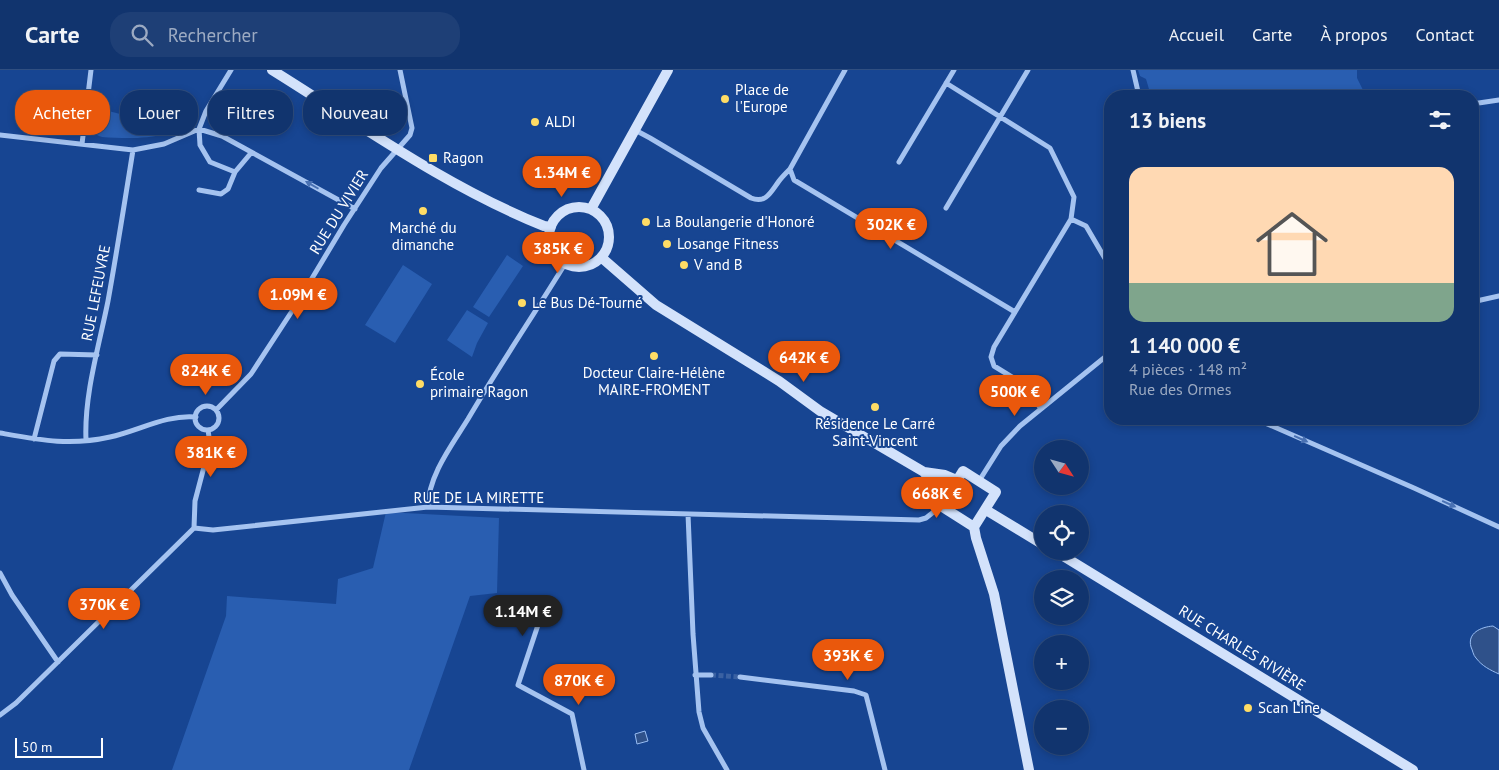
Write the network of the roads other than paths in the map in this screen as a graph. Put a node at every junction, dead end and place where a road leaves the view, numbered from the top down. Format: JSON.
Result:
{"nodes":[{"id":1,"x":90,"y":70,"type":"edge"},
{"id":2,"x":231,"y":70,"type":"edge"},
{"id":3,"x":272,"y":70,"type":"edge"},
{"id":4,"x":400,"y":70,"type":"edge"},
{"id":5,"x":668,"y":70,"type":"edge"},
{"id":6,"x":845,"y":70,"type":"edge"},
{"id":7,"x":954,"y":70,"type":"edge"},
{"id":8,"x":1028,"y":70,"type":"edge"},
{"id":9,"x":1133,"y":70,"type":"edge"},
{"id":10,"x":946,"y":83,"type":"junction"},
{"id":11,"x":1138,"y":90,"type":"edge"},
{"id":12,"x":1499,"y":100,"type":"edge"},
{"id":13,"x":1479,"y":103,"type":"edge"},
{"id":14,"x":1000,"y":115,"type":"junction"},
{"id":15,"x":199,"y":129,"type":"junction"},
{"id":16,"x":634,"y":130,"type":"junction"},
{"id":17,"x":0,"y":135,"type":"edge"},
{"id":18,"x":82,"y":144,"type":"junction"},
{"id":19,"x":398,"y":149,"type":"junction"},
{"id":20,"x":133,"y":150,"type":"junction"},
{"id":21,"x":251,"y":153,"type":"junction"},
{"id":22,"x":899,"y":162,"type":"dead end"},
{"id":23,"x":790,"y":169,"type":"junction"},
{"id":24,"x":235,"y":172,"type":"junction"},
{"id":25,"x":199,"y":190,"type":"dead end"},
{"id":26,"x":946,"y":208,"type":"dead end"},
{"id":27,"x":355,"y":209,"type":"junction"},
{"id":28,"x":591,"y":209,"type":"junction"},
{"id":29,"x":1071,"y":218,"type":"junction"},
{"id":30,"x":551,"y":227,"type":"junction"},
{"id":31,"x":1104,"y":257,"type":"edge"},
{"id":32,"x":602,"y":258,"type":"junction"},
{"id":33,"x":565,"y":264,"type":"junction"},
{"id":34,"x":1499,"y":296,"type":"edge"},
{"id":35,"x":1479,"y":300,"type":"edge"},
{"id":36,"x":1016,"y":312,"type":"junction"},
{"id":37,"x":97,"y":355,"type":"junction"},
{"id":38,"x":1104,"y":358,"type":"edge"},
{"id":39,"x":1041,"y":409,"type":"junction"},
{"id":40,"x":216,"y":410,"type":"junction"},
{"id":41,"x":196,"y":417,"type":"junction"},
{"id":42,"x":1270,"y":425,"type":"edge"},
{"id":43,"x":208,"y":430,"type":"junction"},
{"id":44,"x":0,"y":433,"type":"edge"},
{"id":45,"x":34,"y":438,"type":"junction"},
{"id":46,"x":86,"y":440,"type":"junction"},
{"id":47,"x":924,"y":472,"type":"junction"},
{"id":48,"x":957,"y":480,"type":"junction"},
{"id":49,"x":979,"y":481,"type":"junction"},
{"id":50,"x":948,"y":495,"type":"junction"},
{"id":51,"x":940,"y":506,"type":"junction"},
{"id":52,"x":428,"y":507,"type":"junction"},
{"id":53,"x":986,"y":510,"type":"junction"},
{"id":54,"x":688,"y":514,"type":"junction"},
{"id":55,"x":1499,"y":527,"type":"edge"},
{"id":56,"x":194,"y":528,"type":"junction"},
{"id":57,"x":974,"y":528,"type":"junction"},
{"id":58,"x":1034,"y":539,"type":"edge"},
{"id":59,"x":1070,"y":560,"type":"edge"},
{"id":60,"x":0,"y":573,"type":"edge"},
{"id":61,"x":552,"y":601,"type":"dead end"},
{"id":62,"x":58,"y":662,"type":"junction"},
{"id":63,"x":695,"y":675,"type":"junction"},
{"id":64,"x":711,"y":675,"type":"tunnel mouth"},
{"id":65,"x":740,"y":677,"type":"tunnel mouth"},
{"id":66,"x":0,"y":715,"type":"edge"},
{"id":67,"x":584,"y":770,"type":"edge"},
{"id":68,"x":727,"y":770,"type":"edge"},
{"id":69,"x":885,"y":770,"type":"edge"},
{"id":70,"x":1029,"y":770,"type":"edge"},
{"id":71,"x":1413,"y":770,"type":"edge"}],
"edges":[{"from":1,"to":18,"type":"street"},
{"from":2,"to":15,"type":"street"},
{"from":3,"to":19,"type":"main road"},
{"from":4,"to":19,"type":"street","name":"RUE DU VIVIER"},
{"from":5,"to":16,"type":"main road"},
{"from":6,"to":23,"type":"street"},
{"from":7,"to":10,"type":"street"},
{"from":8,"to":14,"type":"street"},
{"from":9,"to":11,"type":"street"},
{"from":10,"to":14,"type":"street"},
{"from":10,"to":22,"type":"street"},
{"from":12,"to":13,"type":"street"},
{"from":14,"to":26,"type":"street"},
{"from":14,"to":29,"type":"street"},
{"from":15,"to":20,"type":"street"},
{"from":15,"to":21,"type":"street"},
{"from":15,"to":24,"type":"street"},
{"from":16,"to":23,"type":"street"},
{"from":16,"to":28,"type":"main road"},
{"from":17,"to":18,"type":"street"},
{"from":18,"to":20,"type":"street"},
{"from":19,"to":27,"type":"street","name":"RUE DU VIVIER"},
{"from":19,"to":30,"type":"main road"},
{"from":20,"to":37,"type":"street","name":"RUE LEFEUVRE"},
{"from":21,"to":24,"type":"street"},
{"from":27,"to":21,"type":"street","one_way":true},
{"from":23,"to":36,"type":"street"},
{"from":24,"to":25,"type":"street"},
{"from":27,"to":40,"type":"street","name":"RUE DU VIVIER"},
{"from":28,"to":30,"type":"main road"},
{"from":28,"to":32,"type":"main road"},
{"from":29,"to":31,"type":"street"},
{"from":29,"to":36,"type":"street"},
{"from":30,"to":33,"type":"main road"},
{"from":32,"to":33,"type":"main road"},
{"from":32,"to":47,"type":"main road"},
{"from":33,"to":52,"type":"street"},
{"from":34,"to":35,"type":"street"},
{"from":36,"to":39,"type":"street"},
{"from":37,"to":45,"type":"street"},
{"from":37,"to":46,"type":"street","name":"RUE LEFEUVRE"},
{"from":38,"to":39,"type":"street"},
{"from":39,"to":49,"type":"street"},
{"from":40,"to":41,"type":"street"},
{"from":40,"to":43,"type":"street"},
{"from":41,"to":43,"type":"street"},
{"from":41,"to":46,"type":"street"},
{"from":42,"to":55,"type":"street","one_way":true},
{"from":43,"to":56,"type":"street"},
{"from":44,"to":45,"type":"street"},
{"from":45,"to":46,"type":"street"},
{"from":47,"to":48,"type":"main road"},
{"from":47,"to":50,"type":"main road"},
{"from":48,"to":49,"type":"main road"},
{"from":48,"to":50,"type":"main road"},
{"from":49,"to":53,"type":"main road"},
{"from":50,"to":51,"type":"main road"},
{"from":51,"to":54,"type":"street","name":"RUE DE LA MIRETTE"},
{"from":51,"to":57,"type":"main road"},
{"from":52,"to":54,"type":"street","name":"RUE DE LA MIRETTE"},
{"from":52,"to":56,"type":"street","name":"RUE DE LA MIRETTE"},
{"from":53,"to":57,"type":"main road"},
{"from":53,"to":58,"type":"main road"},
{"from":54,"to":63,"type":"street"},
{"from":56,"to":62,"type":"street"},
{"from":57,"to":70,"type":"main road"},
{"from":59,"to":71,"type":"main road","name":"RUE CHARLES RIVIÈRE"},
{"from":60,"to":62,"type":"street"},
{"from":61,"to":67,"type":"street"},
{"from":62,"to":66,"type":"street"},
{"from":63,"to":64,"type":"street"},
{"from":63,"to":68,"type":"street"},
{"from":65,"to":69,"type":"street"}]}
